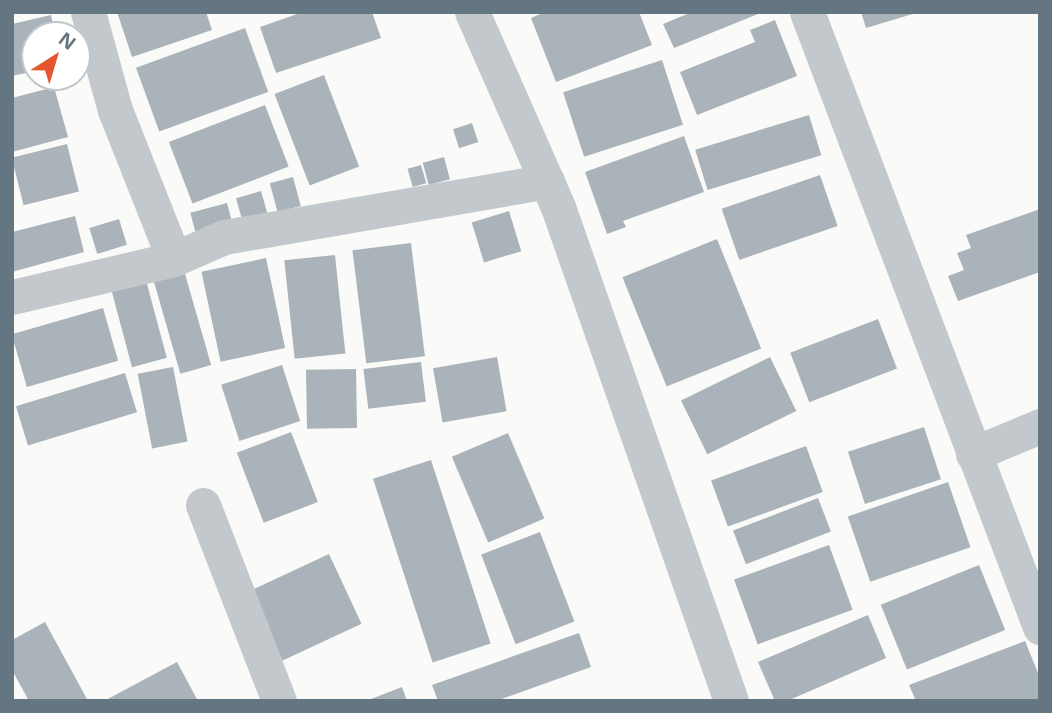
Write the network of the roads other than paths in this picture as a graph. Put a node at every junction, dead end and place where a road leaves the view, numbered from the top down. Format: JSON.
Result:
{"nodes":[{"id":1,"x":88,"y":12,"type":"edge"},
{"id":2,"x":472,"y":12,"type":"edge"},
{"id":3,"x":807,"y":12,"type":"edge"},
{"id":4,"x":547,"y":181,"type":"junction"},
{"id":5,"x":174,"y":259,"type":"junction"},
{"id":6,"x":12,"y":297,"type":"edge"},
{"id":7,"x":1040,"y":426,"type":"edge"},
{"id":8,"x":973,"y":454,"type":"junction"},
{"id":9,"x":203,"y":505,"type":"dead end"},
{"id":10,"x":1040,"y":627,"type":"edge"},
{"id":11,"x":279,"y":701,"type":"edge"},
{"id":12,"x":731,"y":701,"type":"edge"}],
"edges":[{"from":1,"to":5,"type":"street"},
{"from":2,"to":4,"type":"street"},
{"from":3,"to":8,"type":"street"},
{"from":4,"to":5,"type":"street"},
{"from":4,"to":12,"type":"street"},
{"from":5,"to":6,"type":"street"},
{"from":7,"to":8,"type":"street"},
{"from":8,"to":10,"type":"street"},
{"from":9,"to":11,"type":"street"}]}
